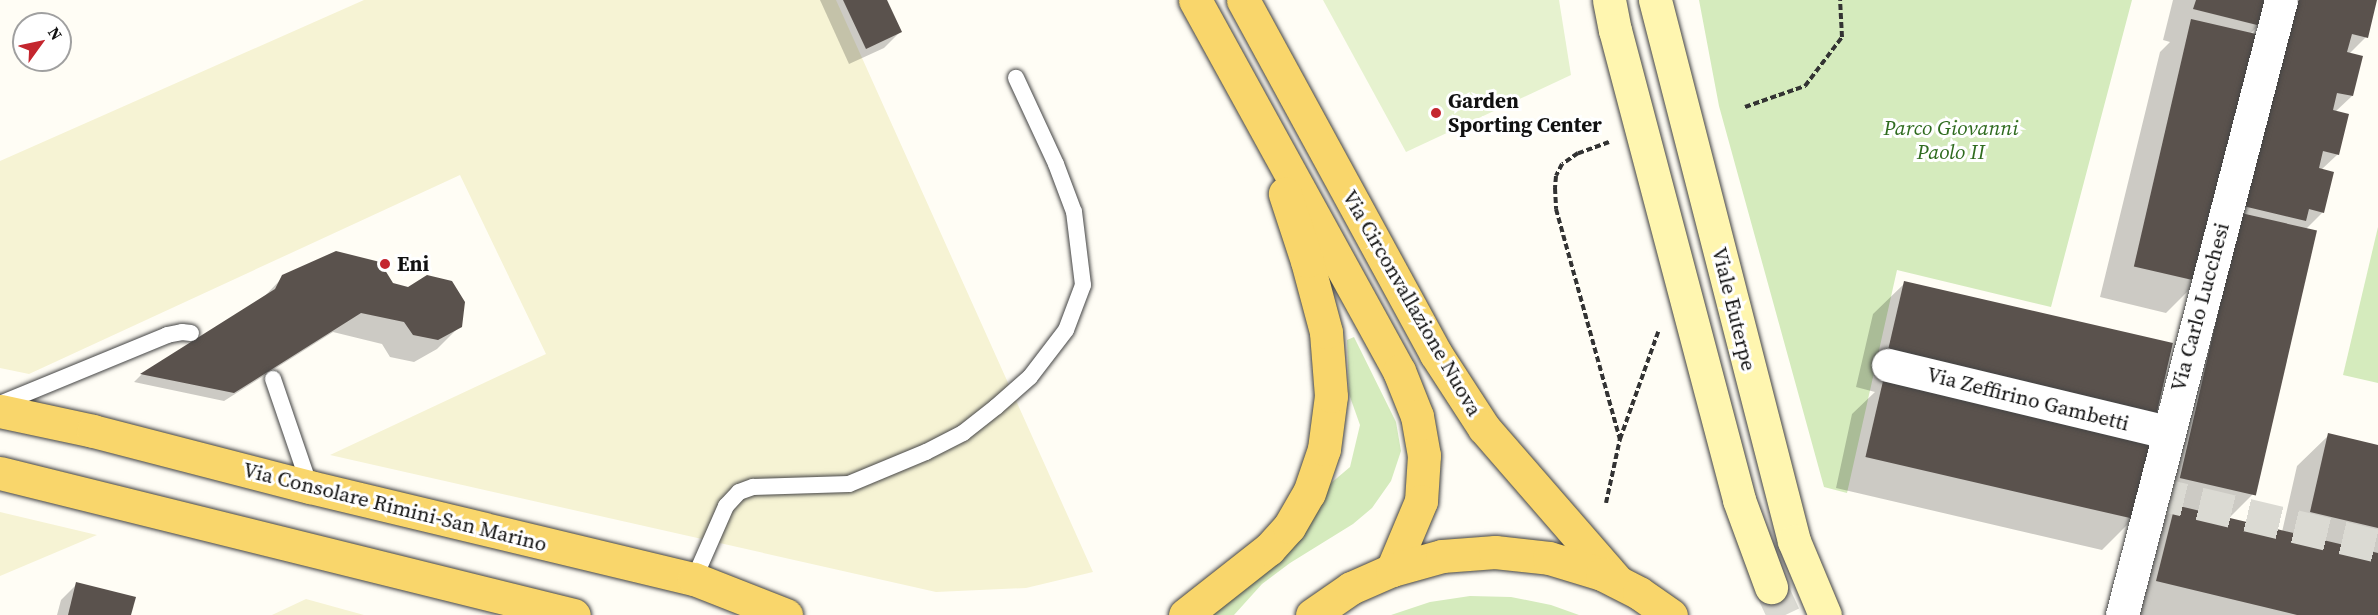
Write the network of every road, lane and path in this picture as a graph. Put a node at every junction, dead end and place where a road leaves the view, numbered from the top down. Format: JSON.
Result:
{"nodes":[{"id":1,"x":1195,"y":0,"type":"edge"},
{"id":2,"x":1243,"y":0,"type":"edge"},
{"id":3,"x":1609,"y":0,"type":"edge"},
{"id":4,"x":1655,"y":0,"type":"edge"},
{"id":5,"x":1840,"y":0,"type":"edge"},
{"id":6,"x":2281,"y":0,"type":"edge"},
{"id":7,"x":1016,"y":78,"type":"dead end"},
{"id":8,"x":1745,"y":107,"type":"dead end"},
{"id":9,"x":1260,"y":119,"type":"junction"},
{"id":10,"x":1616,"y":140,"type":"dead end"},
{"id":11,"x":1659,"y":324,"type":"dead end"},
{"id":12,"x":191,"y":333,"type":"dead end"},
{"id":13,"x":1888,"y":365,"type":"dead end"},
{"id":14,"x":273,"y":379,"type":"dead end"},
{"id":15,"x":0,"y":404,"type":"edge"},
{"id":16,"x":0,"y":411,"type":"edge"},
{"id":17,"x":2168,"y":432,"type":"junction"},
{"id":18,"x":1620,"y":439,"type":"junction"},
{"id":19,"x":0,"y":473,"type":"edge"},
{"id":20,"x":310,"y":487,"type":"junction"},
{"id":21,"x":1606,"y":503,"type":"dead end"},
{"id":22,"x":1392,"y":570,"type":"junction"},
{"id":23,"x":694,"y":579,"type":"junction"},
{"id":24,"x":1617,"y":581,"type":"junction"},
{"id":25,"x":1771,"y":587,"type":"tunnel mouth"},
{"id":26,"x":574,"y":615,"type":"edge"},
{"id":27,"x":786,"y":615,"type":"edge"},
{"id":28,"x":1185,"y":615,"type":"edge"},
{"id":29,"x":1312,"y":615,"type":"edge"},
{"id":30,"x":1671,"y":615,"type":"edge"},
{"id":31,"x":1825,"y":615,"type":"edge"},
{"id":32,"x":2122,"y":615,"type":"edge"}],
"edges":[{"from":1,"to":9,"type":"main road","name":"Via Circonvallazione Nuova"},
{"from":2,"to":24,"type":"main road","name":"Via Circonvallazione Nuova"},
{"from":3,"to":25,"type":"main road","name":"Viale Euterpe"},
{"from":4,"to":31,"type":"main road","name":"Viale Euterpe"},
{"from":5,"to":8,"type":"path"},
{"from":6,"to":17,"type":"street","name":"Via Carlo Lucchesi"},
{"from":7,"to":23,"type":"lane"},
{"from":9,"to":22,"type":"main road","name":"Via Circonvallazione Nuova"},
{"from":9,"to":28,"type":"main road"},
{"from":10,"to":18,"type":"path"},
{"from":11,"to":18,"type":"path"},
{"from":12,"to":15,"type":"lane"},
{"from":13,"to":17,"type":"street","name":"Via Zeffirino Gambetti"},
{"from":14,"to":20,"type":"lane"},
{"from":16,"to":20,"type":"main road","name":"Via Consolare Rimini-San Marino"},
{"from":17,"to":32,"type":"street","name":"Via Carlo Lucchesi"},
{"from":18,"to":21,"type":"path"},
{"from":19,"to":26,"type":"main road"},
{"from":20,"to":23,"type":"main road","name":"Via Consolare Rimini-San Marino"},
{"from":22,"to":24,"type":"main road","name":"Via Circonvallazione Nuova"},
{"from":22,"to":29,"type":"main road","name":"Via Circonvallazione Nuova"},
{"from":23,"to":27,"type":"main road","name":"Via Consolare Rimini-San Marino"},
{"from":24,"to":30,"type":"main road","name":"Via Circonvallazione Nuova"}]}
